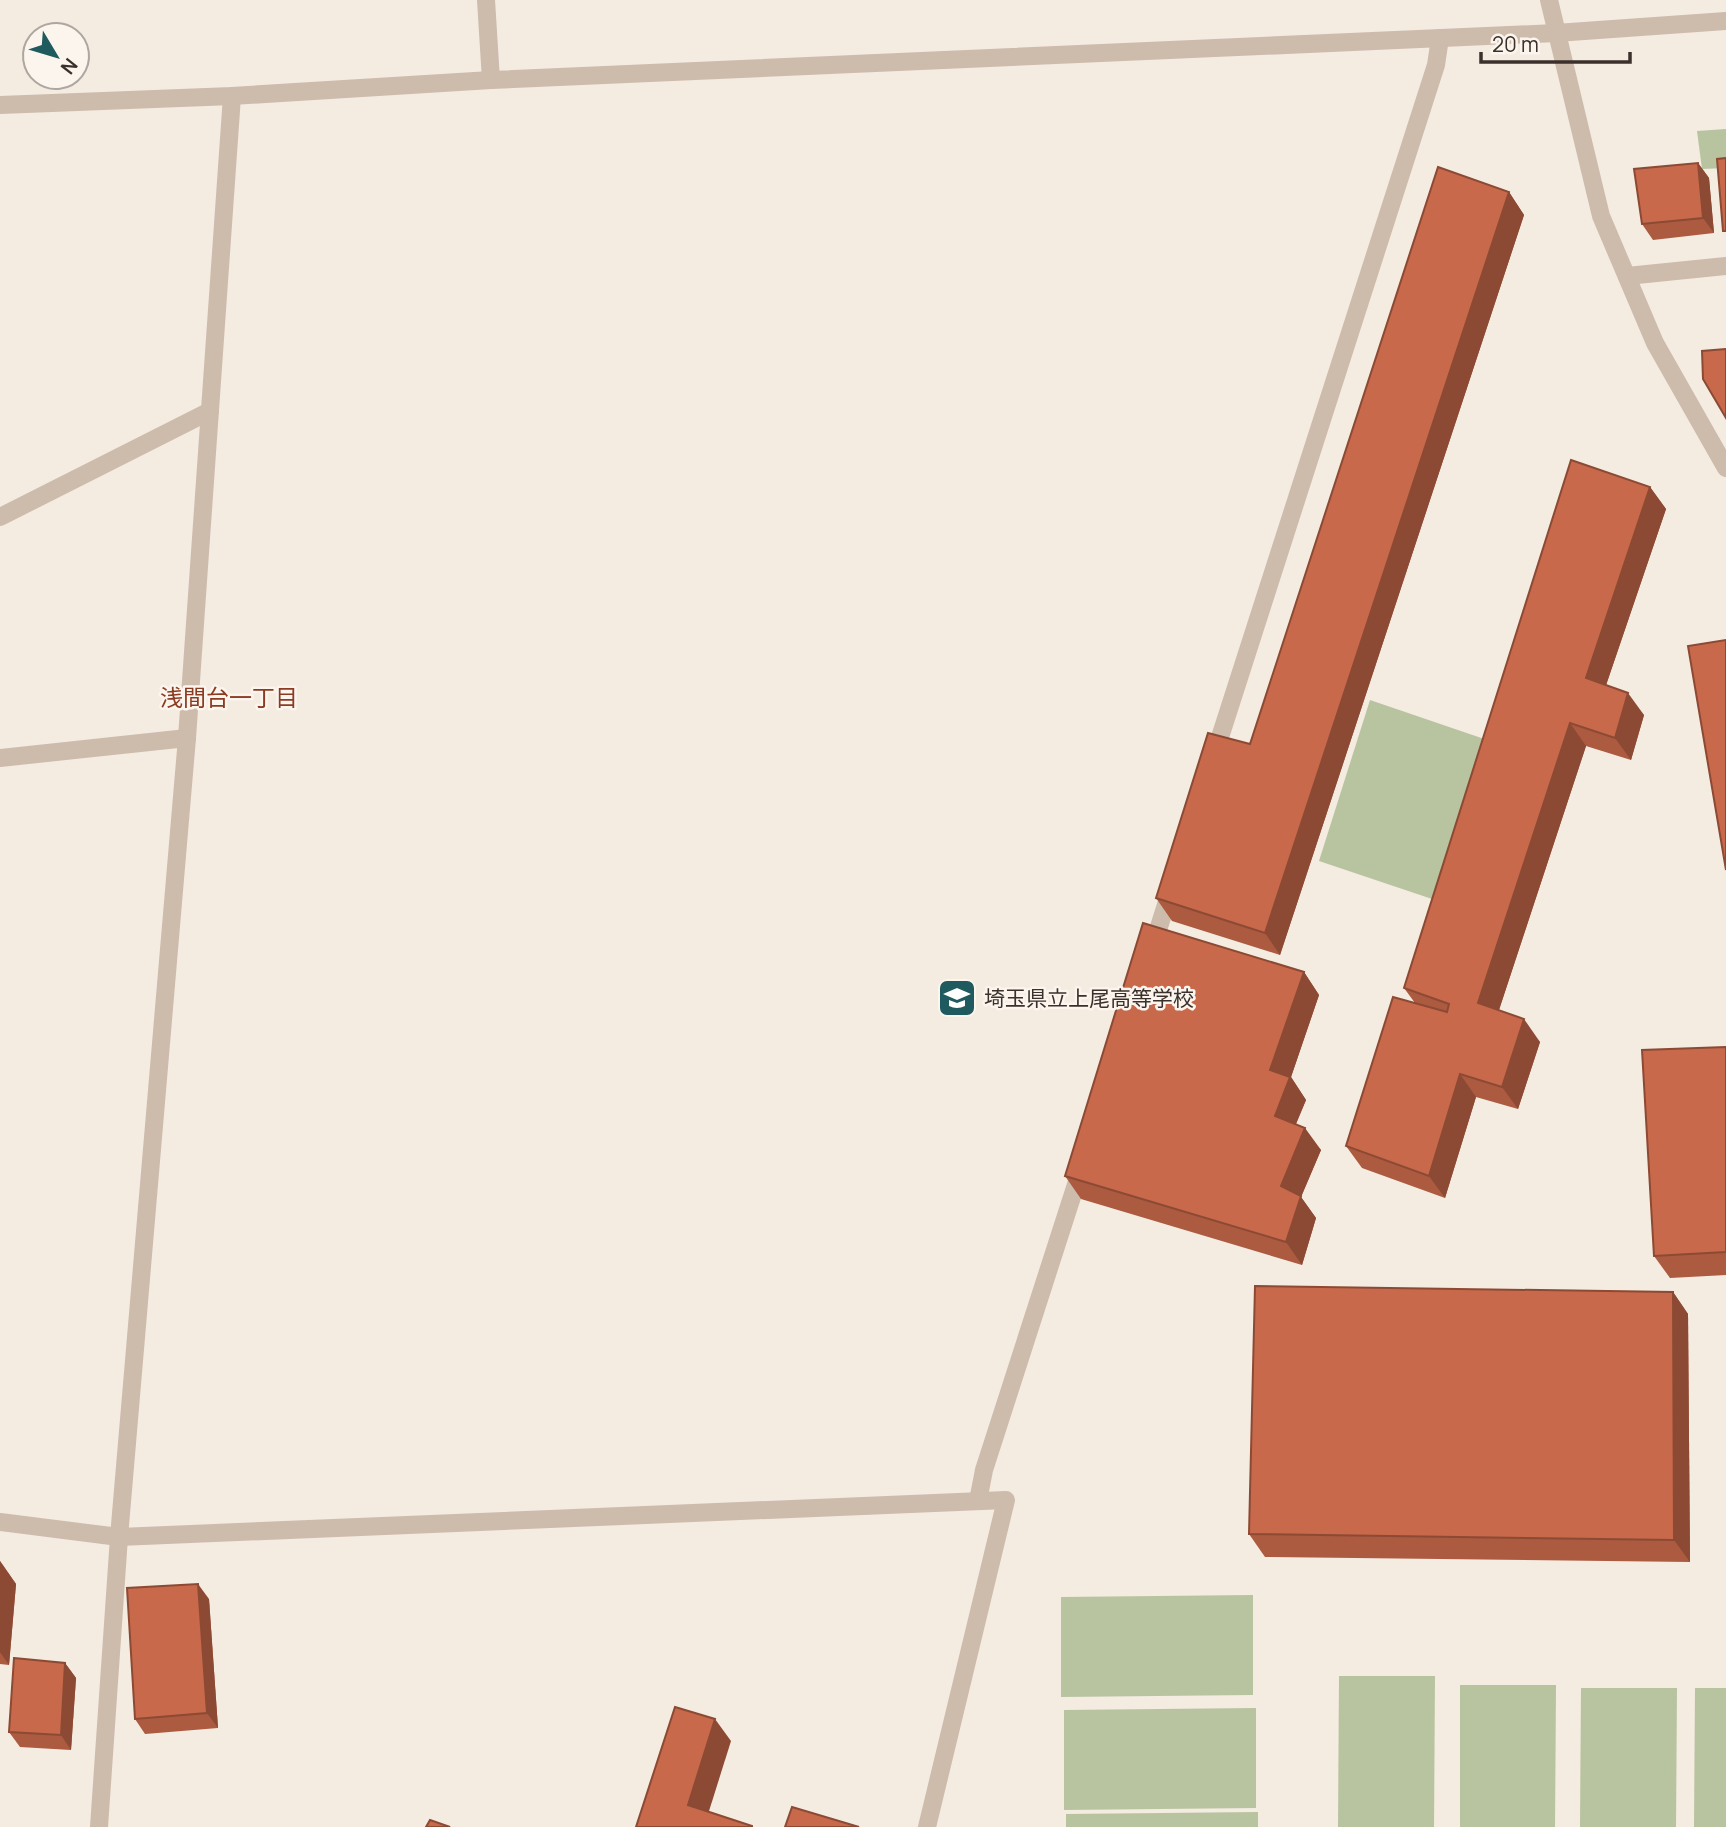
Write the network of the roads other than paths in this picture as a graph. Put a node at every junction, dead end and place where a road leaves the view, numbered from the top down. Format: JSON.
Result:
{"nodes":[{"id":1,"x":486,"y":0,"type":"edge"},
{"id":2,"x":1549,"y":0,"type":"edge"},
{"id":3,"x":1726,"y":21,"type":"edge"},
{"id":4,"x":1556,"y":33,"type":"junction"},
{"id":5,"x":1440,"y":38,"type":"junction"},
{"id":6,"x":491,"y":80,"type":"junction"},
{"id":7,"x":232,"y":96,"type":"junction"},
{"id":8,"x":0,"y":105,"type":"edge"},
{"id":9,"x":1726,"y":265,"type":"edge"},
{"id":10,"x":1627,"y":276,"type":"junction"},
{"id":11,"x":210,"y":411,"type":"junction"},
{"id":12,"x":1726,"y":468,"type":"edge"},
{"id":13,"x":0,"y":517,"type":"edge"},
{"id":14,"x":187,"y":738,"type":"junction"},
{"id":15,"x":0,"y":758,"type":"edge"},
{"id":16,"x":1206,"y":781,"type":"edge"},
{"id":17,"x":1176,"y":874,"type":"edge"},
{"id":18,"x":1146,"y":966,"type":"edge"},
{"id":19,"x":1087,"y":1152,"type":"edge"},
{"id":20,"x":978,"y":1501,"type":"junction"},
{"id":21,"x":0,"y":1522,"type":"edge"},
{"id":22,"x":119,"y":1537,"type":"junction"},
{"id":23,"x":99,"y":1827,"type":"edge"},
{"id":24,"x":927,"y":1827,"type":"edge"}],
"edges":[{"from":1,"to":6,"type":"street"},
{"from":2,"to":4,"type":"street"},
{"from":3,"to":4,"type":"street"},
{"from":4,"to":5,"type":"street"},
{"from":4,"to":10,"type":"street"},
{"from":5,"to":6,"type":"street"},
{"from":5,"to":16,"type":"street"},
{"from":6,"to":7,"type":"street"},
{"from":7,"to":8,"type":"street"},
{"from":7,"to":11,"type":"street"},
{"from":9,"to":10,"type":"street"},
{"from":10,"to":12,"type":"street"},
{"from":11,"to":13,"type":"street"},
{"from":11,"to":14,"type":"street"},
{"from":14,"to":15,"type":"street"},
{"from":14,"to":22,"type":"street"},
{"from":17,"to":18,"type":"street"},
{"from":19,"to":20,"type":"street"},
{"from":20,"to":22,"type":"street"},
{"from":20,"to":24,"type":"street"},
{"from":21,"to":22,"type":"street"},
{"from":22,"to":23,"type":"street"}]}
